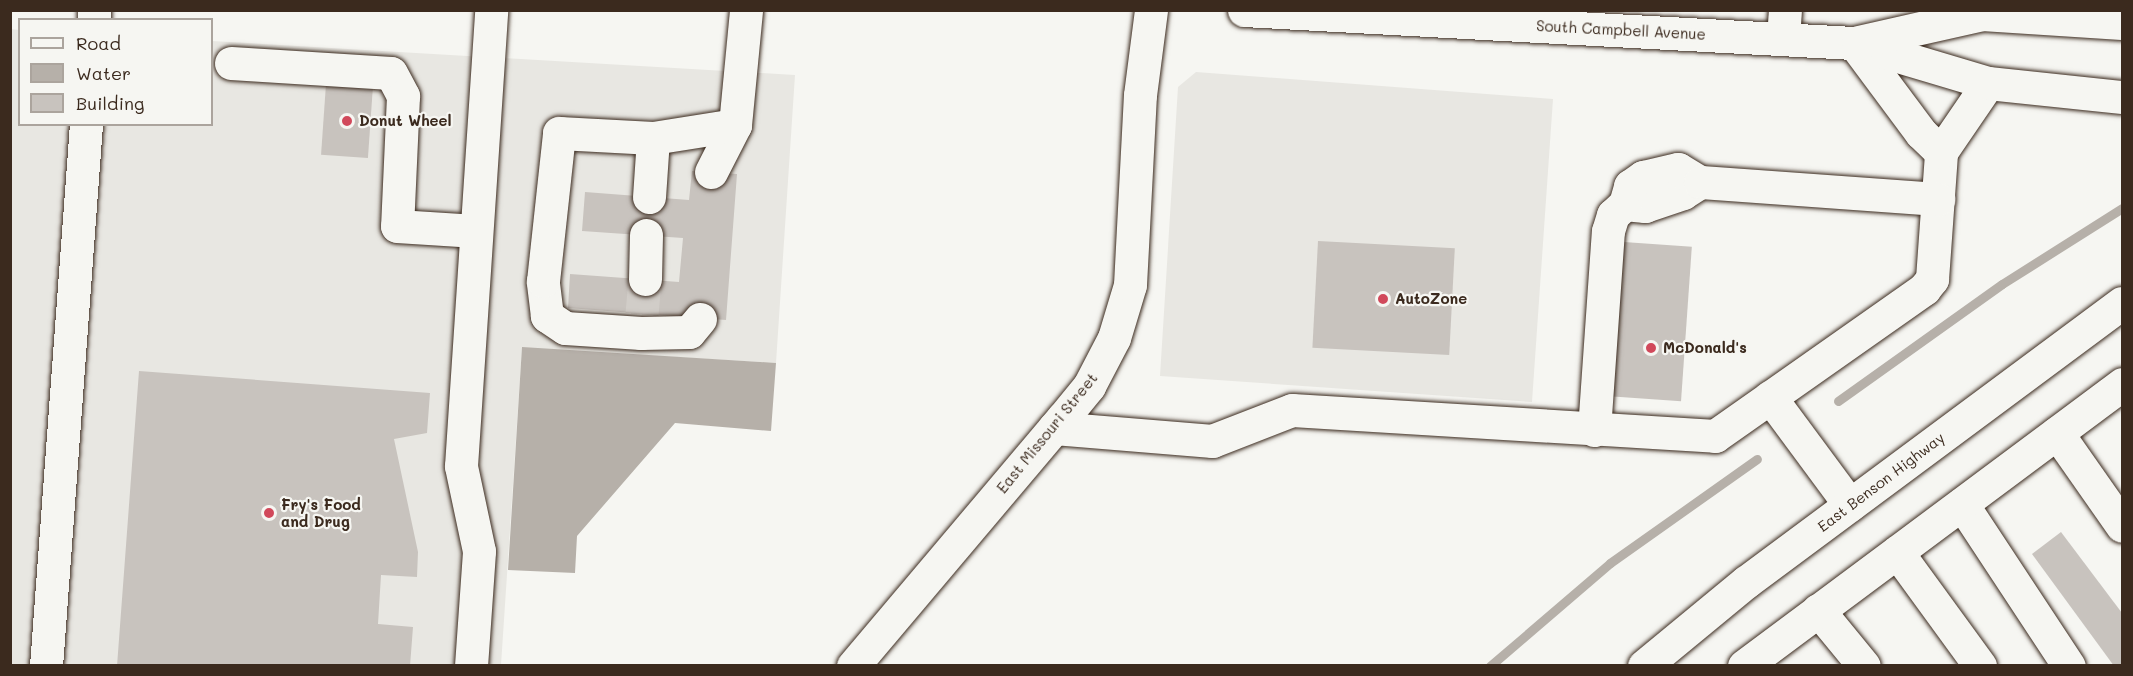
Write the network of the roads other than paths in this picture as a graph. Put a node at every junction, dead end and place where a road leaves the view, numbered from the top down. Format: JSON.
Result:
{"nodes":[{"id":1,"x":491,"y":10,"type":"edge"},
{"id":2,"x":746,"y":10,"type":"edge"},
{"id":3,"x":1151,"y":10,"type":"edge"},
{"id":4,"x":1244,"y":10,"type":"edge"},
{"id":5,"x":1484,"y":17,"type":"edge"},
{"id":6,"x":1926,"y":19,"type":"edge"},
{"id":7,"x":1662,"y":21,"type":"edge"},
{"id":8,"x":2122,"y":23,"type":"edge"},
{"id":9,"x":1784,"y":25,"type":"edge"},
{"id":10,"x":1854,"y":43,"type":"junction"},
{"id":11,"x":231,"y":63,"type":"dead end"},
{"id":12,"x":1988,"y":83,"type":"junction"},
{"id":13,"x":2122,"y":97,"type":"edge"},
{"id":14,"x":735,"y":125,"type":"junction"},
{"id":15,"x":86,"y":126,"type":"edge"},
{"id":16,"x":653,"y":138,"type":"junction"},
{"id":17,"x":1941,"y":152,"type":"junction"},
{"id":18,"x":711,"y":172,"type":"dead end"},
{"id":19,"x":649,"y":197,"type":"dead end"},
{"id":20,"x":1938,"y":199,"type":"junction"},
{"id":21,"x":476,"y":231,"type":"junction"},
{"id":22,"x":646,"y":236,"type":"dead end"},
{"id":23,"x":645,"y":279,"type":"tunnel mouth"},
{"id":24,"x":2122,"y":303,"type":"edge"},
{"id":25,"x":700,"y":319,"type":"dead end"},
{"id":26,"x":2122,"y":384,"type":"edge"},
{"id":27,"x":1770,"y":397,"type":"junction"},
{"id":28,"x":1054,"y":428,"type":"junction"},
{"id":29,"x":1594,"y":430,"type":"junction"},
{"id":30,"x":2056,"y":433,"type":"junction"},
{"id":31,"x":1962,"y":504,"type":"junction"},
{"id":32,"x":1850,"y":505,"type":"junction"},
{"id":33,"x":2122,"y":526,"type":"edge"},
{"id":34,"x":1897,"y":552,"type":"junction"},
{"id":35,"x":1818,"y":610,"type":"junction"},
{"id":36,"x":46,"y":666,"type":"edge"},
{"id":37,"x":471,"y":666,"type":"edge"},
{"id":38,"x":853,"y":666,"type":"edge"},
{"id":39,"x":1644,"y":666,"type":"edge"},
{"id":40,"x":1744,"y":666,"type":"edge"},
{"id":41,"x":1864,"y":666,"type":"edge"},
{"id":42,"x":1980,"y":666,"type":"edge"},
{"id":43,"x":2069,"y":666,"type":"edge"}],
"edges":[{"from":1,"to":21,"type":"main road"},
{"from":2,"to":14,"type":"main road"},
{"from":3,"to":28,"type":"main road","name":"East Missouri Street"},
{"from":4,"to":5,"type":"main road","name":"South Campbell Avenue"},
{"from":5,"to":7,"type":"main road","name":"South Campbell Avenue"},
{"from":6,"to":8,"type":"main road","name":"South Campbell Avenue"},
{"from":6,"to":10,"type":"main road","name":"South Campbell Avenue"},
{"from":7,"to":9,"type":"main road","name":"South Campbell Avenue"},
{"from":9,"to":10,"type":"main road","name":"South Campbell Avenue"},
{"from":10,"to":12,"type":"main road","name":"South Campbell Avenue"},
{"from":10,"to":17,"type":"main road"},
{"from":11,"to":21,"type":"main road"},
{"from":12,"to":13,"type":"main road","name":"South Campbell Avenue"},
{"from":12,"to":17,"type":"main road"},
{"from":14,"to":16,"type":"main road"},
{"from":14,"to":18,"type":"main road"},
{"from":15,"to":36,"type":"main road"},
{"from":16,"to":19,"type":"main road"},
{"from":16,"to":25,"type":"main road"},
{"from":17,"to":20,"type":"main road"},
{"from":20,"to":27,"type":"main road"},
{"from":20,"to":29,"type":"main road"},
{"from":21,"to":37,"type":"main road"},
{"from":22,"to":23,"type":"main road"},
{"from":24,"to":32,"type":"main road","name":"East Benson Highway"},
{"from":26,"to":30,"type":"main road"},
{"from":27,"to":29,"type":"main road"},
{"from":27,"to":32,"type":"main road"},
{"from":28,"to":29,"type":"main road"},
{"from":28,"to":38,"type":"main road","name":"East Missouri Street"},
{"from":30,"to":31,"type":"main road"},
{"from":30,"to":33,"type":"main road"},
{"from":31,"to":34,"type":"main road"},
{"from":31,"to":43,"type":"main road"},
{"from":32,"to":39,"type":"main road","name":"East Benson Highway"},
{"from":34,"to":35,"type":"main road"},
{"from":34,"to":42,"type":"main road"},
{"from":35,"to":40,"type":"main road"},
{"from":35,"to":41,"type":"main road"}]}
